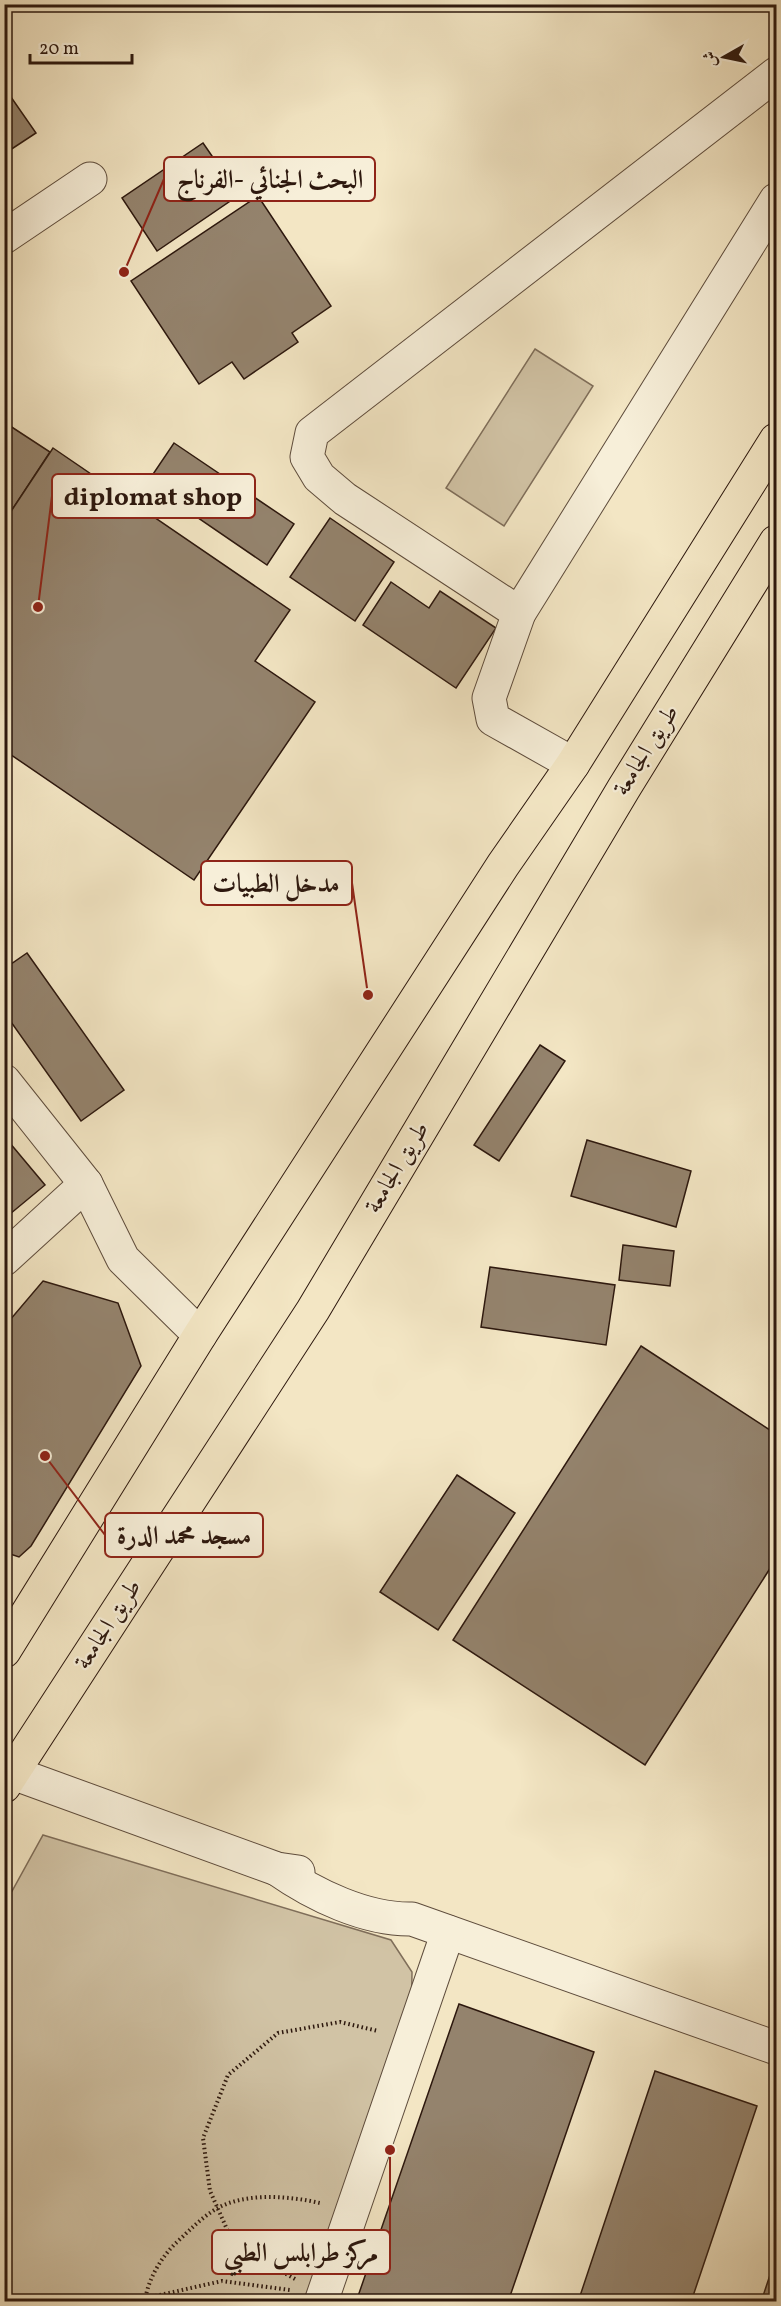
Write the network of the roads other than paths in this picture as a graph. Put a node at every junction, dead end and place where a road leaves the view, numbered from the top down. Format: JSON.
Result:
{"nodes":[{"id":1,"x":777,"y":74,"type":"edge"},
{"id":2,"x":90,"y":179,"type":"dead end"},
{"id":3,"x":777,"y":200,"type":"edge"},
{"id":4,"x":4,"y":237,"type":"edge"},
{"id":5,"x":777,"y":440,"type":"edge"},
{"id":6,"x":777,"y":542,"type":"edge"},
{"id":7,"x":519,"y":613,"type":"junction"},
{"id":8,"x":573,"y":764,"type":"junction"},
{"id":9,"x":4,"y":1081,"type":"edge"},
{"id":10,"x":86,"y":1184,"type":"junction"},
{"id":11,"x":4,"y":1259,"type":"edge"},
{"id":12,"x":200,"y":1335,"type":"junction"},
{"id":13,"x":4,"y":1651,"type":"edge"},
{"id":14,"x":9,"y":1779,"type":"edge"},
{"id":15,"x":448,"y":1932,"type":"junction"},
{"id":16,"x":777,"y":2048,"type":"edge"},
{"id":17,"x":322,"y":2298,"type":"edge"}],
"edges":[{"from":1,"to":7,"type":"street"},
{"from":2,"to":4,"type":"street"},
{"from":3,"to":7,"type":"street"},
{"from":5,"to":8,"type":"highway"},
{"from":6,"to":14,"type":"highway","name":"طريق الجامعة"},
{"from":7,"to":8,"type":"street"},
{"from":8,"to":12,"type":"highway"},
{"from":9,"to":10,"type":"street"},
{"from":10,"to":11,"type":"street"},
{"from":10,"to":12,"type":"street"},
{"from":12,"to":13,"type":"highway"},
{"from":14,"to":15,"type":"street"},
{"from":15,"to":16,"type":"street"},
{"from":15,"to":17,"type":"street"}]}
